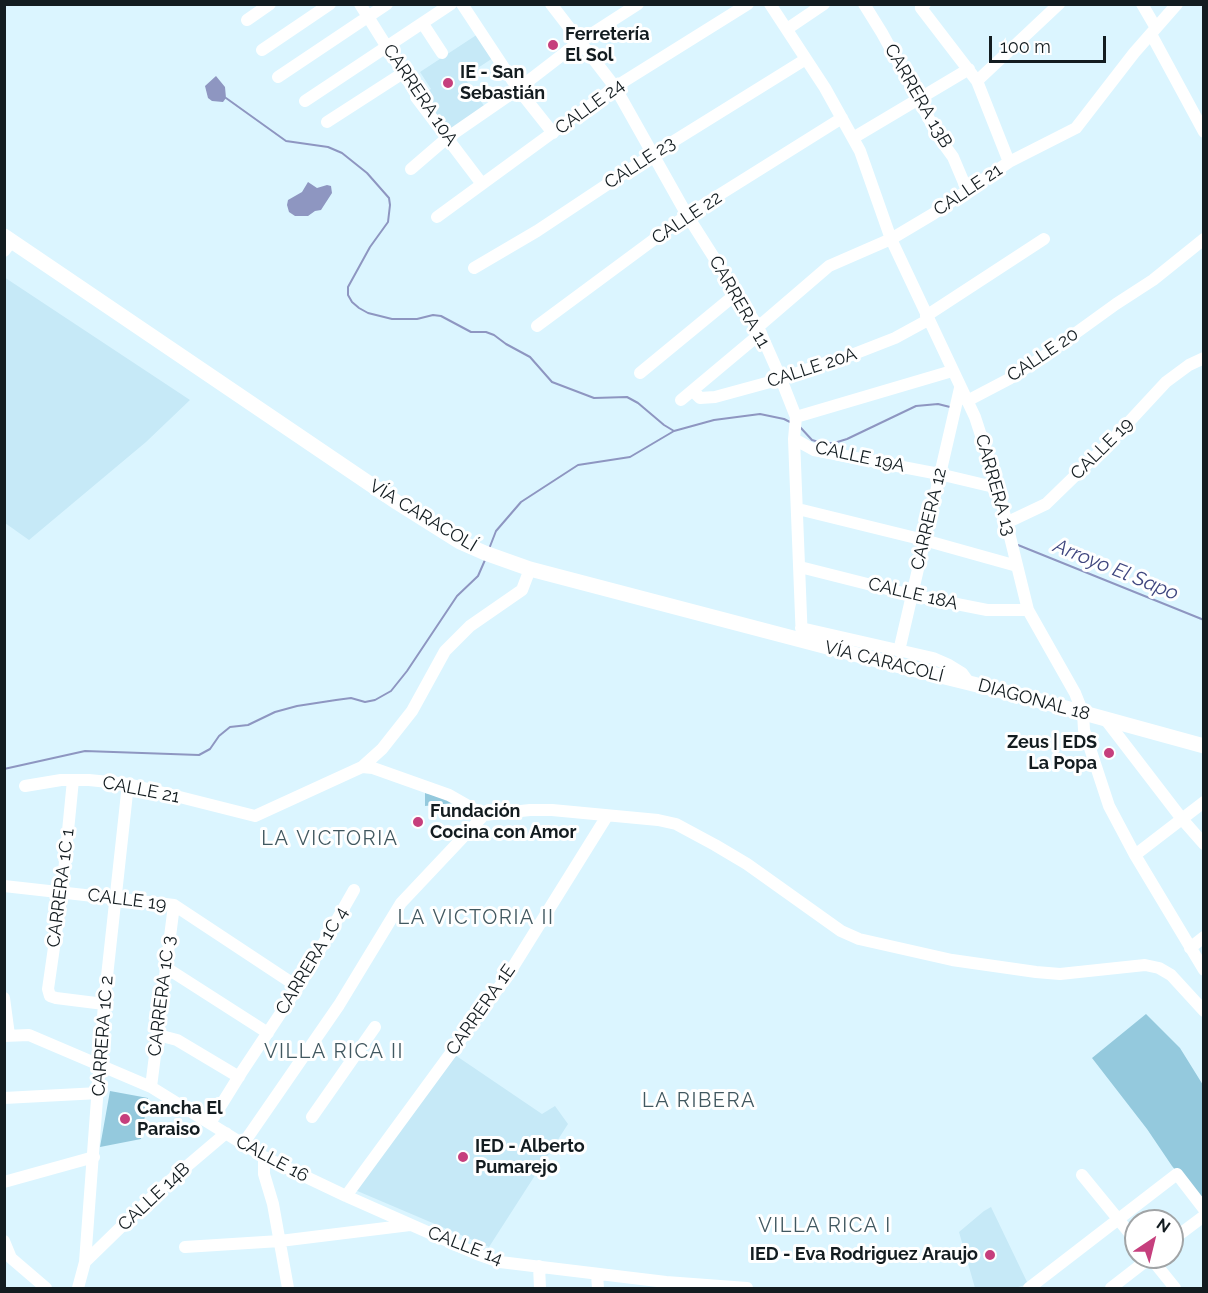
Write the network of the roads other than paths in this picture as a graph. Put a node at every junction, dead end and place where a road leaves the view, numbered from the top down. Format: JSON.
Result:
{"nodes":[{"id":1,"x":270,"y":4,"type":"edge"},
{"id":2,"x":330,"y":4,"type":"edge"},
{"id":3,"x":360,"y":4,"type":"edge"},
{"id":4,"x":387,"y":4,"type":"edge"},
{"id":5,"x":451,"y":4,"type":"edge"},
{"id":6,"x":462,"y":4,"type":"edge"},
{"id":7,"x":551,"y":4,"type":"edge"},
{"id":8,"x":638,"y":4,"type":"edge"},
{"id":9,"x":747,"y":4,"type":"edge"},
{"id":10,"x":770,"y":4,"type":"edge"},
{"id":11,"x":824,"y":4,"type":"edge"},
{"id":12,"x":864,"y":4,"type":"edge"},
{"id":13,"x":1059,"y":4,"type":"edge"},
{"id":14,"x":1142,"y":4,"type":"edge"},
{"id":15,"x":1177,"y":4,"type":"edge"},
{"id":16,"x":922,"y":6,"type":"edge"},
{"id":17,"x":368,"y":17,"type":"junction"},
{"id":18,"x":247,"y":20,"type":"dead end"},
{"id":19,"x":423,"y":24,"type":"junction"},
{"id":20,"x":786,"y":29,"type":"junction"},
{"id":21,"x":1153,"y":31,"type":"junction"},
{"id":22,"x":579,"y":42,"type":"junction"},
{"id":23,"x":386,"y":46,"type":"junction"},
{"id":24,"x":262,"y":50,"type":"dead end"},
{"id":25,"x":442,"y":53,"type":"dead end"},
{"id":26,"x":806,"y":59,"type":"junction"},
{"id":27,"x":969,"y":69,"type":"junction"},
{"id":28,"x":403,"y":72,"type":"junction"},
{"id":29,"x":278,"y":77,"type":"dead end"},
{"id":30,"x":977,"y":81,"type":"junction"},
{"id":31,"x":615,"y":87,"type":"junction"},
{"id":32,"x":518,"y":89,"type":"junction"},
{"id":33,"x":918,"y":100,"type":"junction"},
{"id":34,"x":305,"y":101,"type":"dead end"},
{"id":35,"x":842,"y":118,"type":"junction"},
{"id":36,"x":327,"y":122,"type":"dead end"},
{"id":37,"x":1203,"y":132,"type":"edge"},
{"id":38,"x":553,"y":133,"type":"junction"},
{"id":39,"x":447,"y":138,"type":"junction"},
{"id":40,"x":853,"y":138,"type":"junction"},
{"id":41,"x":653,"y":154,"type":"junction"},
{"id":42,"x":1009,"y":162,"type":"junction"},
{"id":43,"x":411,"y":169,"type":"dead end"},
{"id":44,"x":482,"y":184,"type":"junction"},
{"id":45,"x":967,"y":190,"type":"junction"},
{"id":46,"x":687,"y":215,"type":"junction"},
{"id":47,"x":437,"y":217,"type":"dead end"},
{"id":48,"x":891,"y":239,"type":"junction"},
{"id":49,"x":1044,"y":239,"type":"dead end"},
{"id":50,"x":1203,"y":239,"type":"edge"},
{"id":51,"x":7,"y":243,"type":"edge"},
{"id":52,"x":474,"y":268,"type":"dead end"},
{"id":53,"x":736,"y":294,"type":"junction"},
{"id":54,"x":927,"y":318,"type":"junction"},
{"id":55,"x":537,"y":326,"type":"dead end"},
{"id":56,"x":759,"y":330,"type":"junction"},
{"id":57,"x":1203,"y":358,"type":"edge"},
{"id":58,"x":952,"y":370,"type":"junction"},
{"id":59,"x":640,"y":373,"type":"dead end"},
{"id":60,"x":781,"y":379,"type":"junction"},
{"id":61,"x":693,"y":390,"type":"junction"},
{"id":62,"x":681,"y":400,"type":"dead end"},
{"id":63,"x":959,"y":406,"type":"junction"},
{"id":64,"x":795,"y":421,"type":"junction"},
{"id":65,"x":794,"y":439,"type":"junction"},
{"id":66,"x":939,"y":474,"type":"junction"},
{"id":67,"x":998,"y":488,"type":"junction"},
{"id":68,"x":798,"y":509,"type":"junction"},
{"id":69,"x":1008,"y":522,"type":"junction"},
{"id":70,"x":924,"y":540,"type":"junction"},
{"id":71,"x":1017,"y":566,"type":"junction"},
{"id":72,"x":800,"y":567,"type":"junction"},
{"id":73,"x":530,"y":569,"type":"junction"},
{"id":74,"x":911,"y":595,"type":"junction"},
{"id":75,"x":1028,"y":610,"type":"junction"},
{"id":76,"x":802,"y":634,"type":"junction"},
{"id":77,"x":899,"y":651,"type":"junction"},
{"id":78,"x":970,"y":684,"type":"junction"},
{"id":79,"x":1083,"y":713,"type":"junction"},
{"id":80,"x":1106,"y":720,"type":"junction"},
{"id":81,"x":1203,"y":746,"type":"edge"},
{"id":82,"x":362,"y":767,"type":"junction"},
{"id":83,"x":73,"y":780,"type":"junction"},
{"id":84,"x":128,"y":784,"type":"junction"},
{"id":85,"x":25,"y":786,"type":"dead end"},
{"id":86,"x":1203,"y":802,"type":"edge"},
{"id":87,"x":484,"y":815,"type":"junction"},
{"id":88,"x":607,"y":816,"type":"junction"},
{"id":89,"x":1182,"y":819,"type":"junction"},
{"id":90,"x":1203,"y":844,"type":"edge"},
{"id":91,"x":1135,"y":855,"type":"junction"},
{"id":92,"x":4,"y":886,"type":"edge"},
{"id":93,"x":354,"y":890,"type":"dead end"},
{"id":94,"x":62,"y":892,"type":"junction"},
{"id":95,"x":117,"y":899,"type":"junction"},
{"id":96,"x":174,"y":905,"type":"junction"},
{"id":97,"x":1203,"y":937,"type":"edge"},
{"id":98,"x":1190,"y":948,"type":"junction"},
{"id":99,"x":165,"y":967,"type":"junction"},
{"id":100,"x":1203,"y":970,"type":"edge"},
{"id":101,"x":298,"y":987,"type":"junction"},
{"id":102,"x":4,"y":998,"type":"edge"},
{"id":103,"x":104,"y":1004,"type":"junction"},
{"id":104,"x":1203,"y":1011,"type":"edge"},
{"id":105,"x":375,"y":1027,"type":"dead end"},
{"id":106,"x":268,"y":1033,"type":"junction"},
{"id":107,"x":7,"y":1035,"type":"edge"},
{"id":108,"x":158,"y":1035,"type":"junction"},
{"id":109,"x":100,"y":1066,"type":"junction"},
{"id":110,"x":239,"y":1077,"type":"junction"},
{"id":111,"x":151,"y":1088,"type":"junction"},
{"id":112,"x":99,"y":1093,"type":"junction"},
{"id":113,"x":4,"y":1098,"type":"edge"},
{"id":114,"x":312,"y":1117,"type":"dead end"},
{"id":115,"x":210,"y":1123,"type":"junction"},
{"id":116,"x":226,"y":1133,"type":"junction"},
{"id":117,"x":243,"y":1144,"type":"junction"},
{"id":118,"x":94,"y":1157,"type":"junction"},
{"id":119,"x":264,"y":1157,"type":"junction"},
{"id":120,"x":1082,"y":1175,"type":"dead end"},
{"id":121,"x":4,"y":1182,"type":"edge"},
{"id":122,"x":346,"y":1196,"type":"junction"},
{"id":123,"x":1203,"y":1209,"type":"edge"},
{"id":124,"x":1203,"y":1216,"type":"edge"},
{"id":125,"x":1117,"y":1219,"type":"junction"},
{"id":126,"x":412,"y":1224,"type":"junction"},
{"id":127,"x":1124,"y":1227,"type":"edge"},
{"id":128,"x":1184,"y":1231,"type":"edge"},
{"id":129,"x":4,"y":1241,"type":"edge"},
{"id":130,"x":280,"y":1242,"type":"junction"},
{"id":131,"x":185,"y":1247,"type":"dead end"},
{"id":132,"x":85,"y":1262,"type":"junction"},
{"id":133,"x":18,"y":1265,"type":"junction"},
{"id":134,"x":539,"y":1266,"type":"junction"},
{"id":135,"x":4,"y":1267,"type":"edge"},
{"id":136,"x":1135,"y":1269,"type":"edge"},
{"id":137,"x":1160,"y":1269,"type":"edge"},
{"id":138,"x":597,"y":1275,"type":"junction"},
{"id":139,"x":667,"y":1286,"type":"edge"},
{"id":140,"x":46,"y":1288,"type":"edge"},
{"id":141,"x":78,"y":1288,"type":"edge"},
{"id":142,"x":288,"y":1288,"type":"edge"},
{"id":143,"x":540,"y":1288,"type":"edge"},
{"id":144,"x":598,"y":1288,"type":"edge"},
{"id":145,"x":747,"y":1288,"type":"edge"},
{"id":146,"x":1029,"y":1288,"type":"edge"},
{"id":147,"x":1111,"y":1288,"type":"edge"},
{"id":148,"x":1175,"y":1288,"type":"edge"}],
"edges":[{"from":1,"to":18,"type":"street"},
{"from":2,"to":24,"type":"street"},
{"from":3,"to":17,"type":"street","name":"CARRERA 10A"},
{"from":4,"to":17,"type":"street"},
{"from":5,"to":19,"type":"street"},
{"from":6,"to":32,"type":"street"},
{"from":7,"to":22,"type":"street","name":"CARRERA 11"},
{"from":8,"to":22,"type":"street"},
{"from":9,"to":31,"type":"street","name":"CALLE 24"},
{"from":10,"to":20,"type":"street","name":"CARRERA 13"},
{"from":11,"to":20,"type":"street"},
{"from":12,"to":33,"type":"street","name":"CARRERA 13B"},
{"from":13,"to":30,"type":"street"},
{"from":14,"to":21,"type":"street"},
{"from":15,"to":21,"type":"street","name":"CALLE 21"},
{"from":16,"to":27,"type":"street"},
{"from":17,"to":23,"type":"street","name":"CARRERA 10A"},
{"from":17,"to":29,"type":"street"},
{"from":19,"to":23,"type":"street"},
{"from":19,"to":25,"type":"street"},
{"from":20,"to":26,"type":"street","name":"CARRERA 13"},
{"from":21,"to":37,"type":"street"},
{"from":21,"to":42,"type":"street","name":"CALLE 21"},
{"from":22,"to":31,"type":"street","name":"CARRERA 11"},
{"from":22,"to":32,"type":"street"},
{"from":23,"to":28,"type":"street","name":"CARRERA 10A"},
{"from":23,"to":34,"type":"street"},
{"from":26,"to":35,"type":"street","name":"CARRERA 13"},
{"from":26,"to":41,"type":"street","name":"CALLE 23"},
{"from":27,"to":30,"type":"street"},
{"from":27,"to":33,"type":"street"},
{"from":28,"to":36,"type":"street"},
{"from":28,"to":39,"type":"street","name":"CARRERA 10A"},
{"from":30,"to":42,"type":"street"},
{"from":31,"to":38,"type":"street","name":"CALLE 24"},
{"from":31,"to":41,"type":"street","name":"CARRERA 11"},
{"from":32,"to":38,"type":"street"},
{"from":32,"to":39,"type":"street"},
{"from":33,"to":40,"type":"street"},
{"from":33,"to":45,"type":"street","name":"CARRERA 13B"},
{"from":35,"to":40,"type":"street","name":"CARRERA 13"},
{"from":35,"to":46,"type":"street","name":"CALLE 22"},
{"from":38,"to":44,"type":"street","name":"CALLE 24"},
{"from":39,"to":43,"type":"street"},
{"from":39,"to":44,"type":"street","name":"CARRERA 10A"},
{"from":40,"to":48,"type":"street","name":"CARRERA 13"},
{"from":41,"to":46,"type":"street","name":"CARRERA 11"},
{"from":41,"to":52,"type":"street","name":"CALLE 23"},
{"from":42,"to":45,"type":"street","name":"CALLE 21"},
{"from":44,"to":47,"type":"street","name":"CALLE 24"},
{"from":45,"to":48,"type":"street","name":"CALLE 21"},
{"from":46,"to":53,"type":"street","name":"CARRERA 11"},
{"from":46,"to":55,"type":"street","name":"CALLE 22"},
{"from":48,"to":54,"type":"street","name":"CARRERA 13"},
{"from":48,"to":56,"type":"street","name":"CALLE 21"},
{"from":49,"to":54,"type":"street","name":"CALLE 20A"},
{"from":50,"to":63,"type":"street","name":"CALLE 20"},
{"from":51,"to":73,"type":"main road","name":"VÍA CARACOLÍ"},
{"from":53,"to":56,"type":"street","name":"CARRERA 11"},
{"from":53,"to":59,"type":"street"},
{"from":54,"to":58,"type":"street","name":"CARRERA 13"},
{"from":54,"to":60,"type":"street","name":"CALLE 20A"},
{"from":56,"to":60,"type":"street","name":"CARRERA 11"},
{"from":56,"to":61,"type":"street","name":"CALLE 21"},
{"from":57,"to":69,"type":"street","name":"CALLE 19"},
{"from":58,"to":63,"type":"street","name":"CARRERA 13"},
{"from":58,"to":64,"type":"street"},
{"from":60,"to":61,"type":"street","name":"CALLE 20A"},
{"from":60,"to":64,"type":"street","name":"CARRERA 11"},
{"from":61,"to":62,"type":"street","name":"CALLE 21"},
{"from":63,"to":66,"type":"street","name":"CARRERA 12"},
{"from":63,"to":67,"type":"street","name":"CARRERA 13"},
{"from":64,"to":65,"type":"street","name":"CARRERA 11"},
{"from":65,"to":66,"type":"street","name":"CALLE 19A"},
{"from":65,"to":68,"type":"street","name":"CARRERA 11"},
{"from":66,"to":67,"type":"street","name":"CALLE 19A"},
{"from":66,"to":70,"type":"street","name":"CARRERA 12"},
{"from":67,"to":69,"type":"street","name":"CARRERA 13"},
{"from":68,"to":70,"type":"street"},
{"from":68,"to":72,"type":"street","name":"CARRERA 11"},
{"from":69,"to":71,"type":"street","name":"CARRERA 13"},
{"from":70,"to":71,"type":"street"},
{"from":70,"to":74,"type":"street","name":"CARRERA 12"},
{"from":71,"to":75,"type":"street","name":"CARRERA 13"},
{"from":72,"to":74,"type":"street","name":"CALLE 18A"},
{"from":72,"to":76,"type":"street","name":"CARRERA 11"},
{"from":73,"to":76,"type":"main road","name":"VÍA CARACOLÍ"},
{"from":73,"to":82,"type":"street"},
{"from":74,"to":75,"type":"street","name":"CALLE 18A"},
{"from":74,"to":77,"type":"street","name":"CARRERA 12"},
{"from":75,"to":79,"type":"street","name":"CARRERA 13"},
{"from":76,"to":77,"type":"street","name":"DIAGONAL 18"},
{"from":76,"to":78,"type":"main road","name":"VÍA CARACOLÍ"},
{"from":77,"to":78,"type":"street","name":"DIAGONAL 18"},
{"from":78,"to":79,"type":"main road","name":"DIAGONAL 18"},
{"from":79,"to":80,"type":"main road","name":"DIAGONAL 18"},
{"from":79,"to":91,"type":"street","name":"CARRERA 13"},
{"from":80,"to":81,"type":"main road","name":"DIAGONAL 18"},
{"from":80,"to":89,"type":"street"},
{"from":82,"to":84,"type":"street","name":"CALLE 21"},
{"from":82,"to":87,"type":"street"},
{"from":83,"to":84,"type":"street","name":"CALLE 21"},
{"from":83,"to":85,"type":"street","name":"CALLE 21"},
{"from":83,"to":94,"type":"street","name":"CARRERA 1C 1"},
{"from":84,"to":95,"type":"street","name":"CARRERA 1C 2"},
{"from":86,"to":89,"type":"street"},
{"from":87,"to":88,"type":"street"},
{"from":87,"to":117,"type":"street"},
{"from":88,"to":104,"type":"street"},
{"from":88,"to":122,"type":"street","name":"CARRERA 1E"},
{"from":89,"to":90,"type":"street"},
{"from":89,"to":91,"type":"street"},
{"from":91,"to":98,"type":"street","name":"CARRERA 13"},
{"from":92,"to":94,"type":"street","name":"CALLE 19"},
{"from":93,"to":101,"type":"street","name":"CARRERA 1C 4"},
{"from":94,"to":95,"type":"street","name":"CALLE 19"},
{"from":94,"to":103,"type":"street","name":"CARRERA 1C 1"},
{"from":95,"to":96,"type":"street","name":"CALLE 19"},
{"from":95,"to":103,"type":"street","name":"CARRERA 1C 2"},
{"from":96,"to":99,"type":"street","name":"CARRERA 1C 3"},
{"from":96,"to":101,"type":"street","name":"CALLE 19"},
{"from":97,"to":98,"type":"street"},
{"from":98,"to":100,"type":"street","name":"CARRERA 13"},
{"from":99,"to":106,"type":"street"},
{"from":99,"to":108,"type":"street","name":"CARRERA 1C 3"},
{"from":101,"to":106,"type":"street","name":"CARRERA 1C 4"},
{"from":102,"to":107,"type":"street"},
{"from":103,"to":109,"type":"street","name":"CARRERA 1C 2"},
{"from":105,"to":114,"type":"street"},
{"from":106,"to":110,"type":"street","name":"CARRERA 1C 4"},
{"from":107,"to":109,"type":"street","name":"CALLE 16"},
{"from":108,"to":110,"type":"street"},
{"from":108,"to":111,"type":"street","name":"CARRERA 1C 3"},
{"from":109,"to":111,"type":"street","name":"CALLE 16"},
{"from":109,"to":112,"type":"street","name":"CARRERA 1C 2"},
{"from":110,"to":115,"type":"street","name":"CARRERA 1C 4"},
{"from":111,"to":115,"type":"street","name":"CALLE 16"},
{"from":112,"to":113,"type":"street"},
{"from":112,"to":118,"type":"street","name":"CARRERA 1C 2"},
{"from":115,"to":116,"type":"street","name":"CALLE 16"},
{"from":116,"to":117,"type":"street","name":"CALLE 16"},
{"from":116,"to":132,"type":"street","name":"CALLE 14B"},
{"from":117,"to":119,"type":"street","name":"CALLE 16"},
{"from":118,"to":121,"type":"street"},
{"from":118,"to":132,"type":"street","name":"CARRERA 1C 2"},
{"from":119,"to":122,"type":"street","name":"CALLE 16"},
{"from":119,"to":130,"type":"street"},
{"from":120,"to":125,"type":"street"},
{"from":122,"to":126,"type":"street","name":"CALLE 16"},
{"from":123,"to":125,"type":"street"},
{"from":124,"to":128,"type":"street"},
{"from":125,"to":127,"type":"street"},
{"from":125,"to":146,"type":"street"},
{"from":126,"to":130,"type":"street","name":"CALLE 14"},
{"from":126,"to":134,"type":"street","name":"CALLE 14"},
{"from":129,"to":133,"type":"street"},
{"from":130,"to":131,"type":"street","name":"CALLE 14"},
{"from":130,"to":142,"type":"street"},
{"from":132,"to":141,"type":"street","name":"CARRERA 1C 2"},
{"from":133,"to":135,"type":"street"},
{"from":133,"to":140,"type":"street"},
{"from":134,"to":138,"type":"street","name":"CALLE 14"},
{"from":134,"to":143,"type":"street"},
{"from":136,"to":147,"type":"street"},
{"from":137,"to":148,"type":"street"},
{"from":138,"to":139,"type":"street","name":"CALLE 14"},
{"from":138,"to":144,"type":"street"},
{"from":139,"to":145,"type":"street","name":"CALLE 14"}]}
